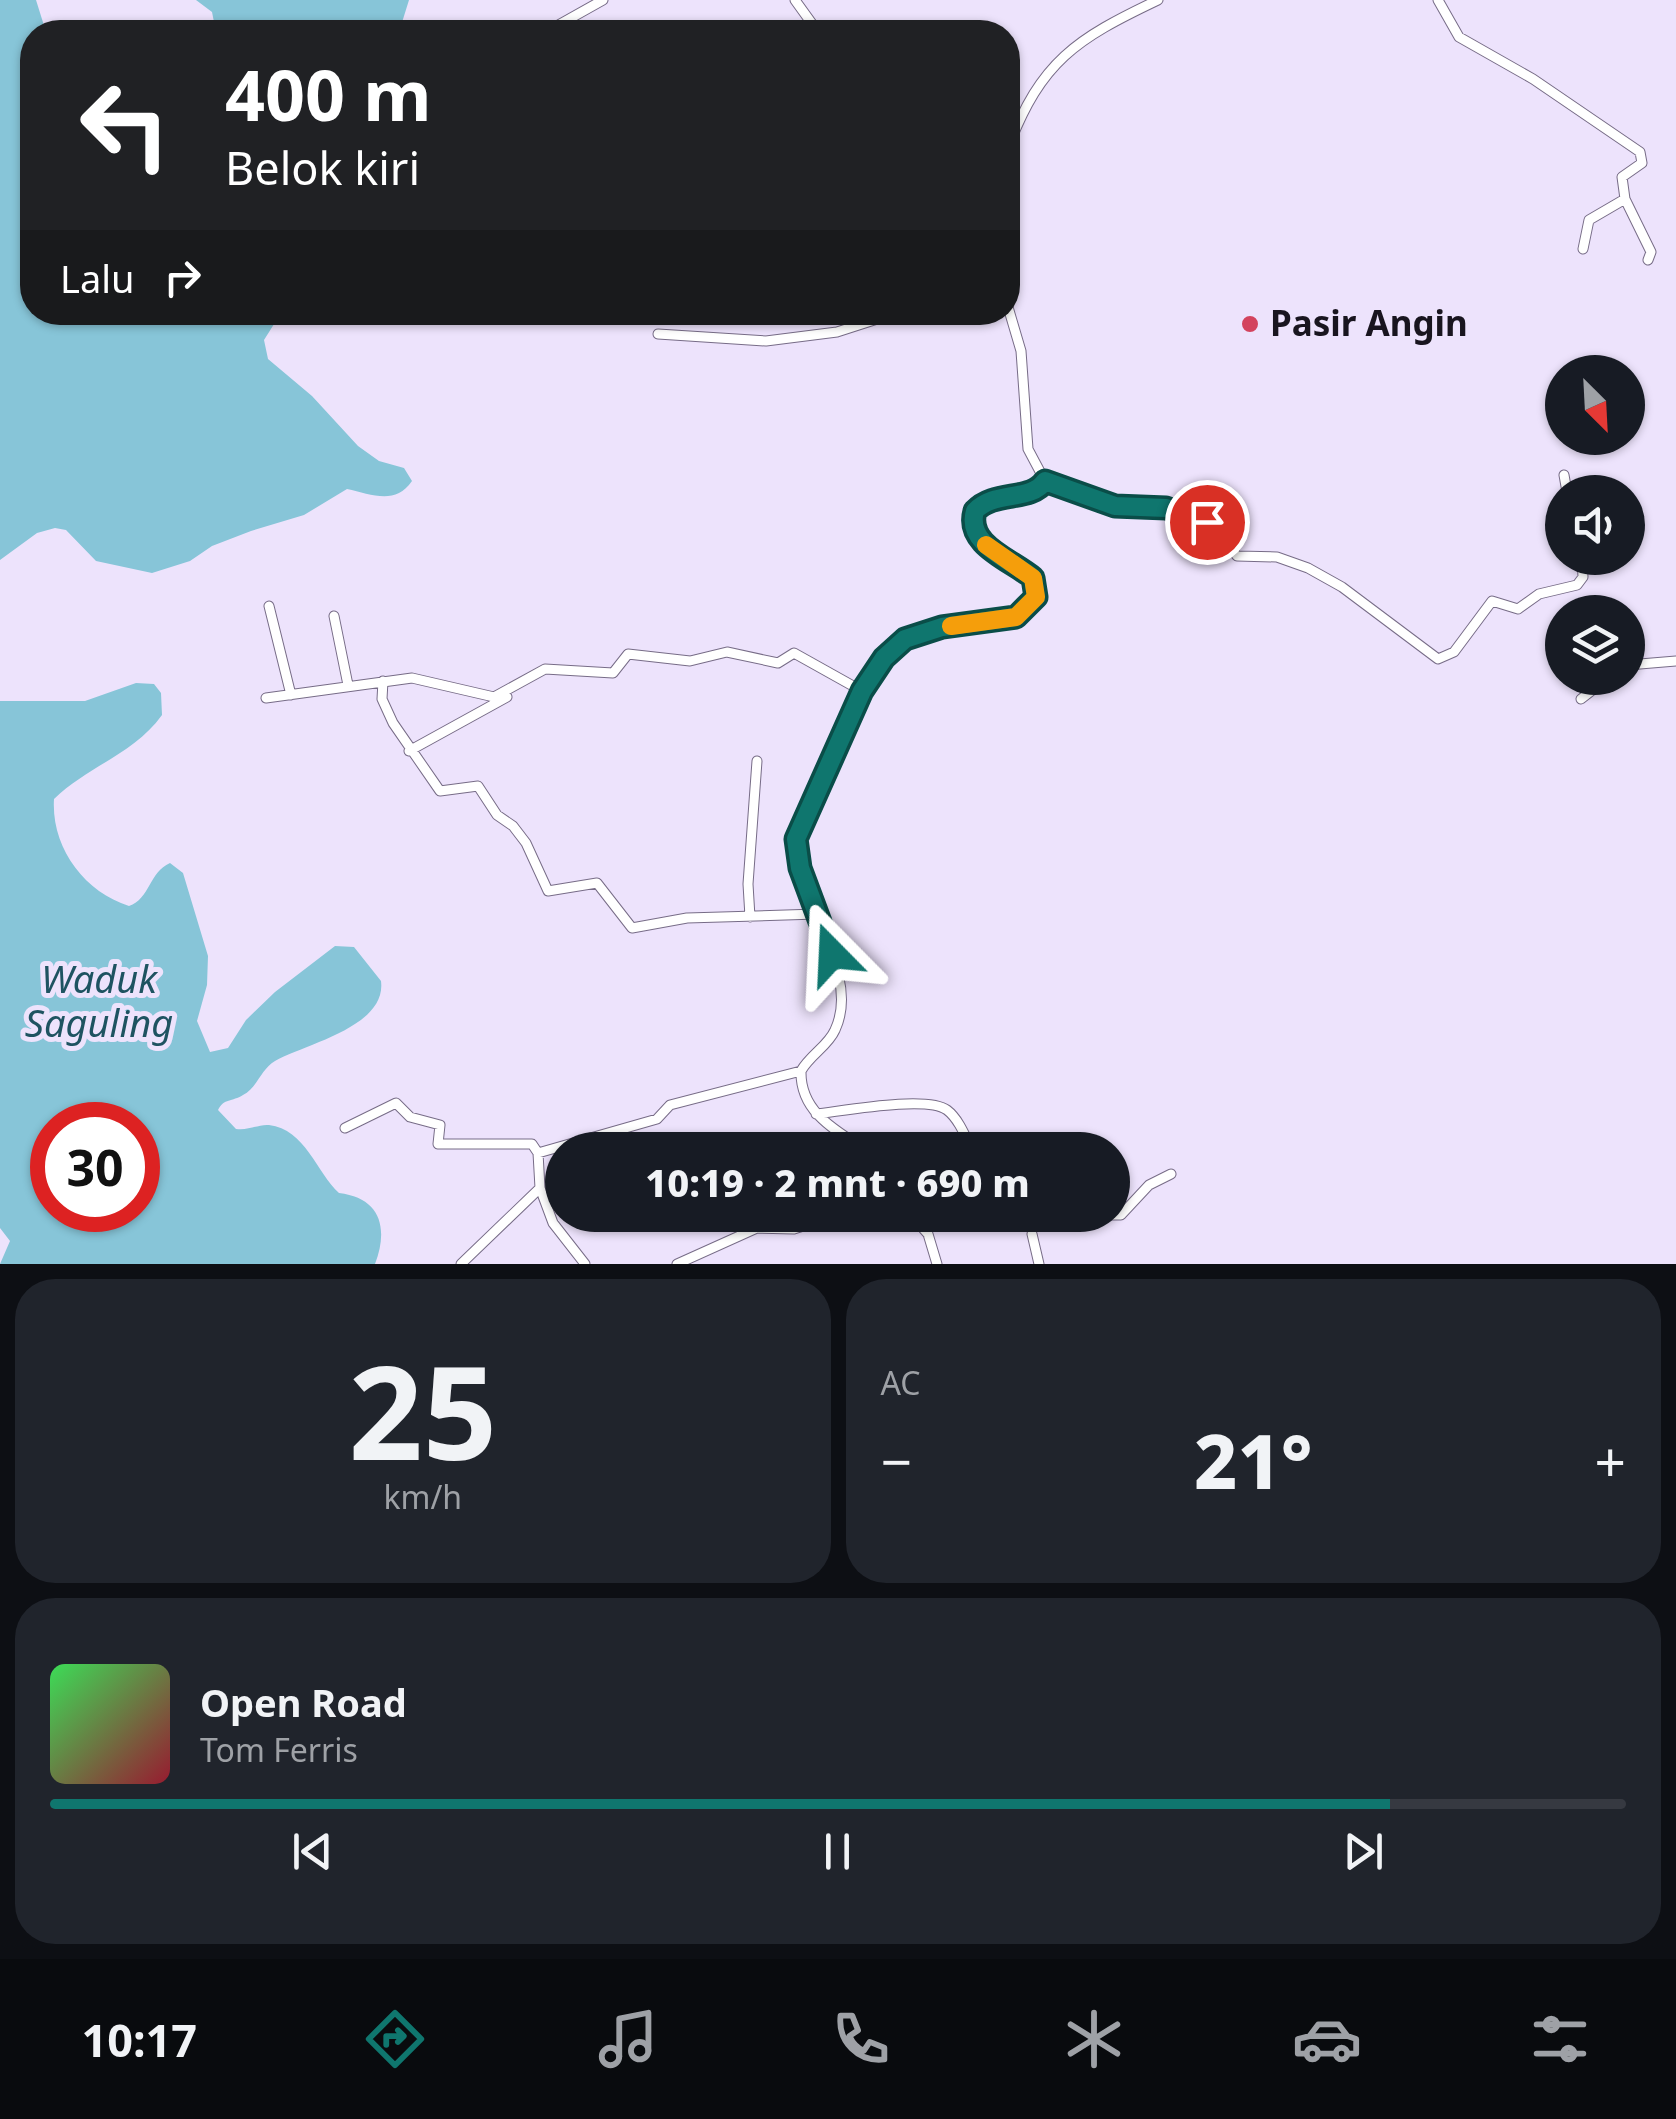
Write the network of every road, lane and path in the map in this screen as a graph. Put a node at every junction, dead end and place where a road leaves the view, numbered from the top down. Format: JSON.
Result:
{"nodes":[{"id":1,"x":603,"y":0,"type":"edge"},
{"id":2,"x":1158,"y":0,"type":"edge"},
{"id":3,"x":1438,"y":0,"type":"edge"},
{"id":4,"x":567,"y":20,"type":"edge"},
{"id":5,"x":1020,"y":121,"type":"edge"},
{"id":6,"x":1625,"y":199,"type":"junction"},
{"id":7,"x":1583,"y":248,"type":"dead end"},
{"id":8,"x":1648,"y":260,"type":"dead end"},
{"id":9,"x":859,"y":325,"type":"edge"},
{"id":10,"x":1014,"y":325,"type":"edge"},
{"id":11,"x":658,"y":334,"type":"dead end"},
{"id":12,"x":1045,"y":481,"type":"junction"},
{"id":13,"x":1583,"y":575,"type":"edge"},
{"id":14,"x":269,"y":606,"type":"dead end"},
{"id":15,"x":334,"y":616,"type":"dead end"},
{"id":16,"x":1676,"y":662,"type":"edge"},
{"id":17,"x":1645,"y":664,"type":"edge"},
{"id":18,"x":383,"y":681,"type":"junction"},
{"id":19,"x":348,"y":685,"type":"junction"},
{"id":20,"x":510,"y":691,"type":"junction"},
{"id":21,"x":862,"y":691,"type":"junction"},
{"id":22,"x":290,"y":695,"type":"junction"},
{"id":23,"x":1586,"y":695,"type":"edge"},
{"id":24,"x":266,"y":698,"type":"dead end"},
{"id":25,"x":1581,"y":699,"type":"dead end"},
{"id":26,"x":409,"y":751,"type":"junction"},
{"id":27,"x":756,"y":761,"type":"dead end"},
{"id":28,"x":817,"y":914,"type":"junction"},
{"id":29,"x":750,"y":916,"type":"junction"},
{"id":30,"x":801,"y":1070,"type":"junction"},
{"id":31,"x":816,"y":1114,"type":"junction"},
{"id":32,"x":346,"y":1128,"type":"dead end"},
{"id":33,"x":841,"y":1132,"type":"edge"},
{"id":34,"x":963,"y":1132,"type":"edge"},
{"id":35,"x":538,"y":1153,"type":"junction"},
{"id":36,"x":1170,"y":1174,"type":"dead end"},
{"id":37,"x":540,"y":1188,"type":"junction"},
{"id":38,"x":1130,"y":1205,"type":"edge"},
{"id":39,"x":748,"y":1232,"type":"edge"},
{"id":40,"x":925,"y":1232,"type":"edge"},
{"id":41,"x":1032,"y":1234,"type":"dead end"},
{"id":42,"x":461,"y":1264,"type":"edge"},
{"id":43,"x":585,"y":1264,"type":"edge"},
{"id":44,"x":677,"y":1264,"type":"edge"},
{"id":45,"x":937,"y":1264,"type":"edge"},
{"id":46,"x":1039,"y":1264,"type":"edge"}],
"edges":[{"from":1,"to":4,"type":"street"},
{"from":2,"to":5,"type":"street"},
{"from":3,"to":6,"type":"street"},
{"from":6,"to":7,"type":"street"},
{"from":6,"to":8,"type":"street"},
{"from":9,"to":11,"type":"street"},
{"from":10,"to":12,"type":"street"},
{"from":12,"to":13,"type":"street"},
{"from":12,"to":21,"type":"street"},
{"from":14,"to":22,"type":"street"},
{"from":15,"to":19,"type":"street"},
{"from":16,"to":17,"type":"street"},
{"from":18,"to":19,"type":"street"},
{"from":18,"to":20,"type":"street"},
{"from":18,"to":26,"type":"street"},
{"from":19,"to":22,"type":"street"},
{"from":20,"to":21,"type":"street"},
{"from":20,"to":26,"type":"street"},
{"from":21,"to":28,"type":"street"},
{"from":22,"to":24,"type":"street"},
{"from":23,"to":25,"type":"street"},
{"from":26,"to":29,"type":"street"},
{"from":27,"to":29,"type":"street"},
{"from":28,"to":29,"type":"street"},
{"from":28,"to":30,"type":"street"},
{"from":30,"to":31,"type":"street"},
{"from":30,"to":35,"type":"street"},
{"from":31,"to":33,"type":"street"},
{"from":31,"to":34,"type":"street"},
{"from":32,"to":35,"type":"street"},
{"from":35,"to":37,"type":"street"},
{"from":36,"to":38,"type":"street"},
{"from":37,"to":42,"type":"street"},
{"from":37,"to":43,"type":"street"},
{"from":39,"to":44,"type":"street"},
{"from":40,"to":45,"type":"street"},
{"from":41,"to":46,"type":"street"}]}
